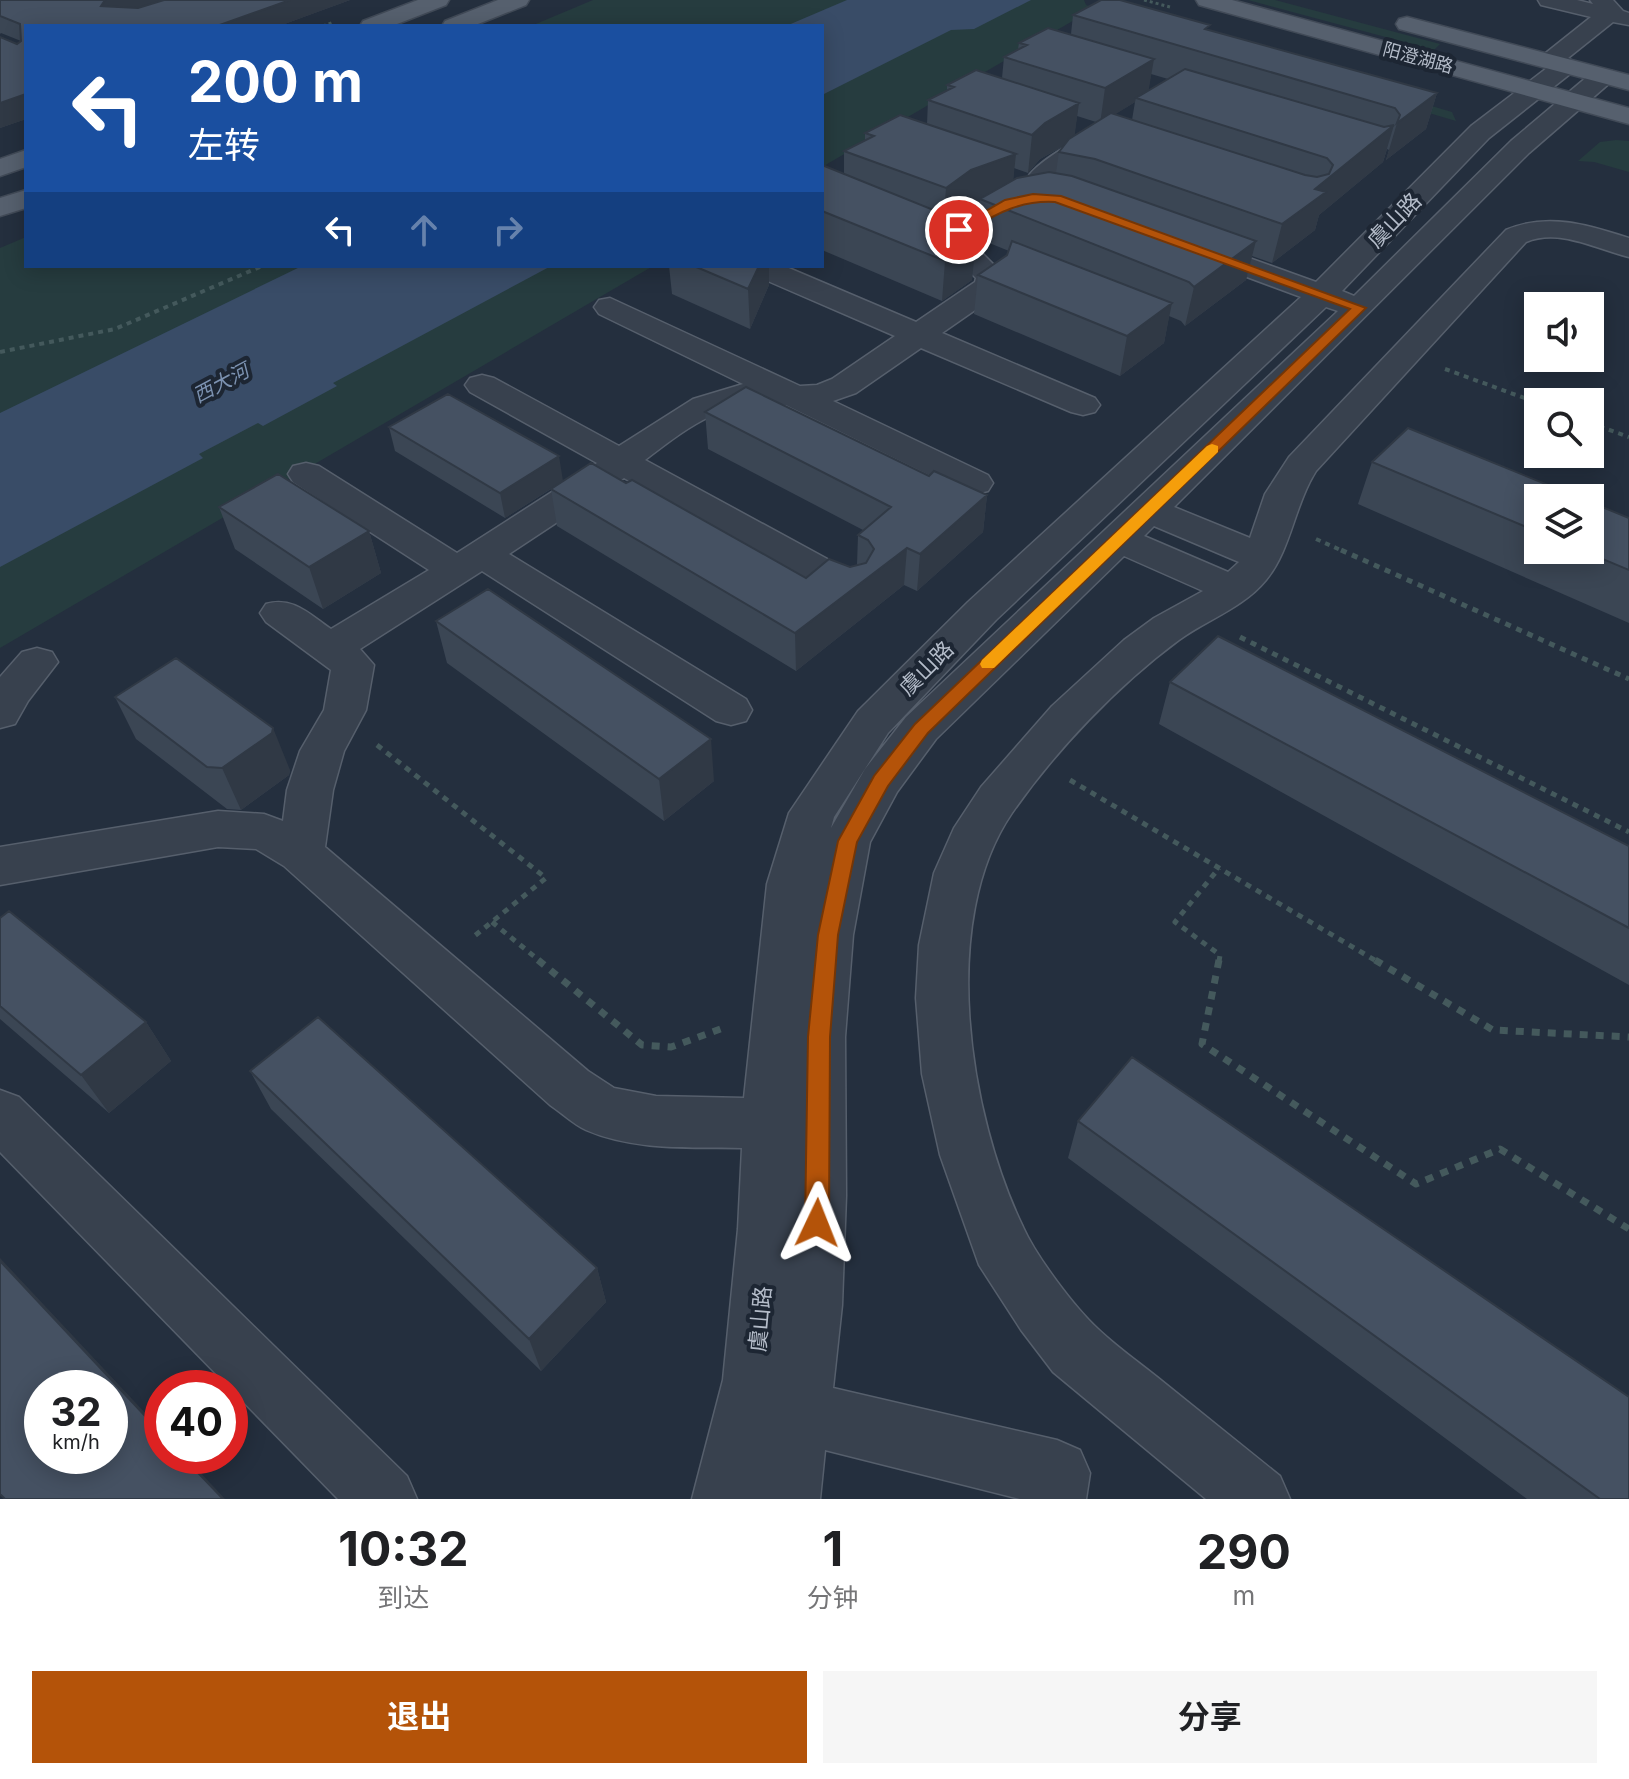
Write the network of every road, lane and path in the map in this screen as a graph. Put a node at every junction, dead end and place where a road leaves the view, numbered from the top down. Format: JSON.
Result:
{"nodes":[{"id":1,"x":438,"y":0,"type":"edge"},
{"id":2,"x":518,"y":0,"type":"edge"},
{"id":3,"x":1207,"y":0,"type":"edge"},
{"id":4,"x":1549,"y":0,"type":"edge"},
{"id":5,"x":1613,"y":12,"type":"edge"},
{"id":6,"x":1379,"y":16,"type":"dead end"},
{"id":7,"x":376,"y":24,"type":"edge"},
{"id":8,"x":458,"y":24,"type":"edge"},
{"id":9,"x":1590,"y":68,"type":"edge"},
{"id":10,"x":1629,"y":116,"type":"edge"},
{"id":11,"x":1075,"y":128,"type":"edge"},
{"id":12,"x":1129,"y":134,"type":"edge"},
{"id":13,"x":1103,"y":137,"type":"junction"},
{"id":14,"x":24,"y":159,"type":"edge"},
{"id":15,"x":0,"y":168,"type":"edge"},
{"id":16,"x":1026,"y":187,"type":"junction"},
{"id":17,"x":24,"y":199,"type":"edge"},
{"id":18,"x":1067,"y":202,"type":"edge"},
{"id":19,"x":0,"y":208,"type":"edge"},
{"id":20,"x":1164,"y":236,"type":"edge"},
{"id":21,"x":944,"y":240,"type":"junction"},
{"id":22,"x":1629,"y":248,"type":"edge"},
{"id":23,"x":257,"y":268,"type":"edge"},
{"id":24,"x":763,"y":268,"type":"edge"},
{"id":25,"x":1014,"y":269,"type":"edge"},
{"id":26,"x":1341,"y":301,"type":"junction"},
{"id":27,"x":610,"y":307,"type":"dead end"},
{"id":28,"x":918,"y":335,"type":"junction"},
{"id":29,"x":0,"y":352,"type":"edge"},
{"id":30,"x":1406,"y":354,"type":"junction"},
{"id":31,"x":482,"y":385,"type":"dead end"},
{"id":32,"x":795,"y":396,"type":"junction"},
{"id":33,"x":1524,"y":398,"type":"edge"},
{"id":34,"x":1083,"y":405,"type":"dead end"},
{"id":35,"x":1604,"y":428,"type":"edge"},
{"id":36,"x":1629,"y":437,"type":"edge"},
{"id":37,"x":621,"y":461,"type":"junction"},
{"id":38,"x":306,"y":474,"type":"dead end"},
{"id":39,"x":975,"y":483,"type":"dead end"},
{"id":40,"x":1134,"y":524,"type":"junction"},
{"id":41,"x":1256,"y":555,"type":"junction"},
{"id":42,"x":470,"y":562,"type":"junction"},
{"id":43,"x":850,"y":588,"type":"edge"},
{"id":44,"x":280,"y":613,"type":"dead end"},
{"id":45,"x":1197,"y":615,"type":"junction"},
{"id":46,"x":330,"y":649,"type":"junction"},
{"id":47,"x":37,"y":662,"type":"dead end"},
{"id":48,"x":1629,"y":679,"type":"edge"},
{"id":49,"x":731,"y":710,"type":"dead end"},
{"id":50,"x":0,"y":713,"type":"edge"},
{"id":51,"x":341,"y":717,"type":"junction"},
{"id":52,"x":1032,"y":758,"type":"junction"},
{"id":53,"x":1629,"y":832,"type":"edge"},
{"id":54,"x":301,"y":853,"type":"junction"},
{"id":55,"x":0,"y":866,"type":"edge"},
{"id":56,"x":1219,"y":868,"type":"junction"},
{"id":57,"x":492,"y":922,"type":"junction"},
{"id":58,"x":434,"y":969,"type":"junction"},
{"id":59,"x":779,"y":1002,"type":"junction"},
{"id":60,"x":1629,"y":1037,"type":"edge"},
{"id":61,"x":0,"y":1115,"type":"edge"},
{"id":62,"x":793,"y":1124,"type":"junction"},
{"id":63,"x":1629,"y":1229,"type":"edge"},
{"id":64,"x":799,"y":1412,"type":"junction"},
{"id":65,"x":384,"y":1499,"type":"edge"},
{"id":66,"x":725,"y":1499,"type":"edge"},
{"id":67,"x":787,"y":1499,"type":"edge"},
{"id":68,"x":1053,"y":1499,"type":"edge"},
{"id":69,"x":1257,"y":1499,"type":"edge"}],
"edges":[{"from":1,"to":7,"type":"main road"},
{"from":2,"to":8,"type":"main road"},
{"from":3,"to":9,"type":"main road","name":"阳澄湖路"},
{"from":4,"to":5,"type":"street"},
{"from":5,"to":9,"type":"street","name":"虞山路"},
{"from":6,"to":9,"type":"main road","name":"阳澄湖路"},
{"from":9,"to":10,"type":"main road","name":"阳澄湖路"},
{"from":9,"to":26,"type":"street","name":"虞山路"},
{"from":11,"to":13,"type":"street"},
{"from":12,"to":13,"type":"street"},
{"from":13,"to":16,"type":"street"},
{"from":14,"to":15,"type":"main road"},
{"from":16,"to":18,"type":"street"},
{"from":16,"to":21,"type":"street"},
{"from":17,"to":19,"type":"main road"},
{"from":20,"to":26,"type":"street"},
{"from":21,"to":25,"type":"street"},
{"from":21,"to":28,"type":"street"},
{"from":22,"to":30,"type":"street"},
{"from":23,"to":29,"type":"path"},
{"from":24,"to":28,"type":"street"},
{"from":26,"to":40,"type":"street","name":"虞山路"},
{"from":26,"to":59,"type":"street","name":"虞山路"},
{"from":27,"to":32,"type":"street"},
{"from":28,"to":32,"type":"street"},
{"from":28,"to":34,"type":"street"},
{"from":30,"to":33,"type":"path"},
{"from":30,"to":41,"type":"street"},
{"from":31,"to":37,"type":"street"},
{"from":32,"to":37,"type":"street"},
{"from":32,"to":39,"type":"street"},
{"from":35,"to":36,"type":"path"},
{"from":37,"to":42,"type":"street"},
{"from":37,"to":43,"type":"street"},
{"from":38,"to":42,"type":"street"},
{"from":40,"to":41,"type":"street"},
{"from":40,"to":62,"type":"street","name":"虞山路"},
{"from":41,"to":45,"type":"street"},
{"from":41,"to":48,"type":"path"},
{"from":42,"to":46,"type":"street"},
{"from":42,"to":49,"type":"street"},
{"from":44,"to":46,"type":"street"},
{"from":45,"to":52,"type":"street"},
{"from":45,"to":53,"type":"path"},
{"from":46,"to":51,"type":"street"},
{"from":47,"to":50,"type":"street"},
{"from":51,"to":54,"type":"street"},
{"from":51,"to":57,"type":"path"},
{"from":52,"to":56,"type":"path"},
{"from":52,"to":69,"type":"street"},
{"from":54,"to":55,"type":"street"},
{"from":54,"to":58,"type":"street"},
{"from":56,"to":60,"type":"path"},
{"from":56,"to":63,"type":"path"},
{"from":57,"to":58,"type":"path"},
{"from":57,"to":59,"type":"path"},
{"from":58,"to":62,"type":"street"},
{"from":59,"to":62,"type":"street","name":"虞山路"},
{"from":61,"to":65,"type":"street"},
{"from":62,"to":64,"type":"street","name":"虞山路"},
{"from":62,"to":66,"type":"street","name":"虞山路"},
{"from":64,"to":67,"type":"street","name":"虞山路"},
{"from":64,"to":68,"type":"street"}]}
